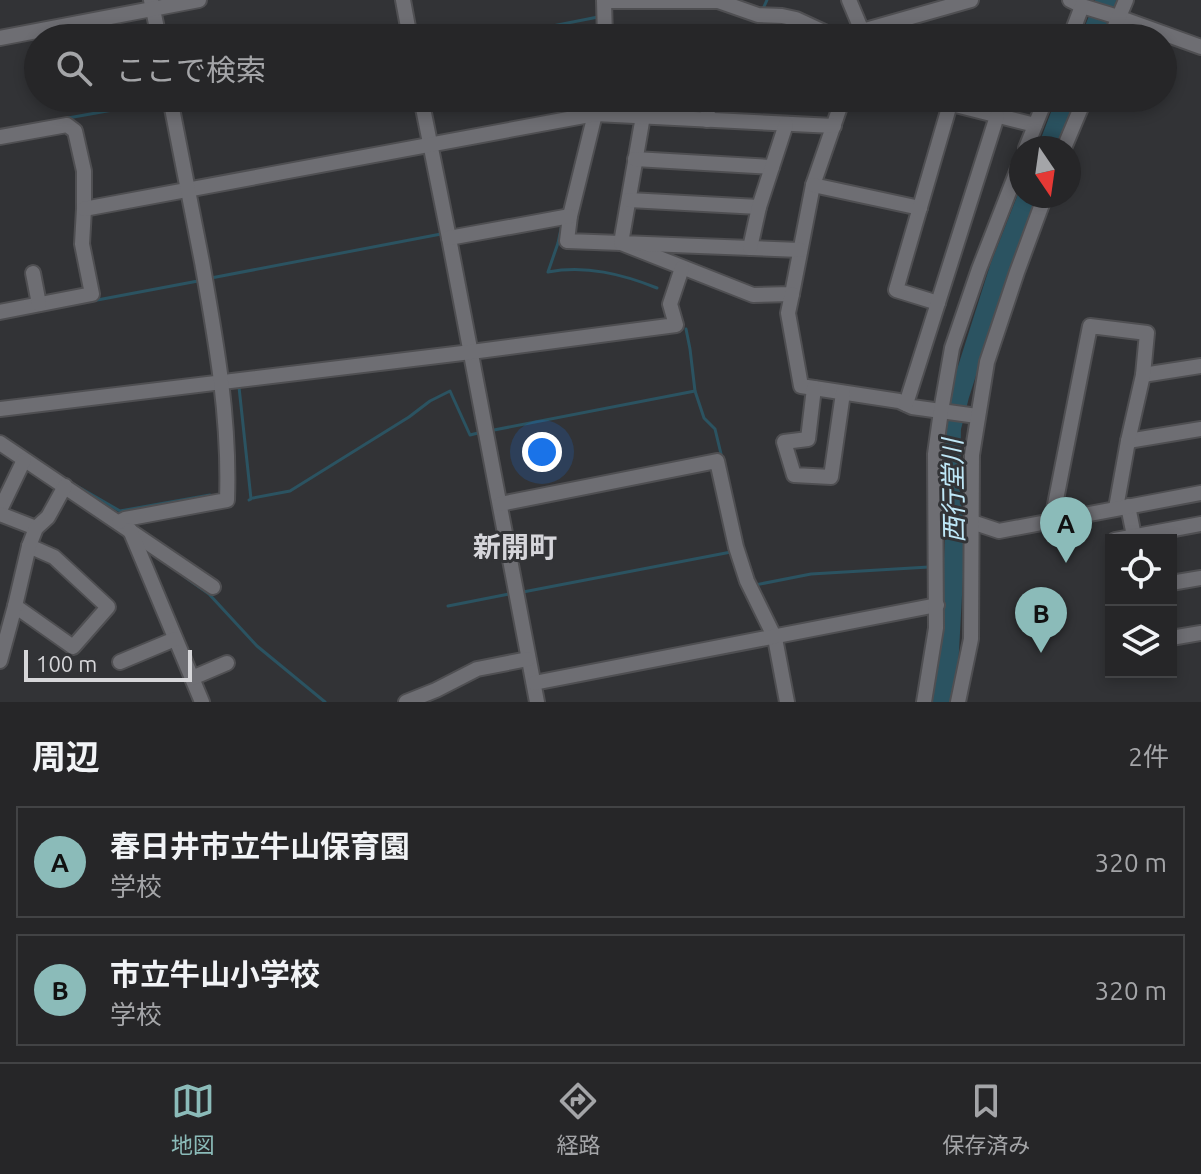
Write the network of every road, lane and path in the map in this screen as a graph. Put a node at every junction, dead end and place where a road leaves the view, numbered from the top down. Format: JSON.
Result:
{"nodes":[{"id":1,"x":199,"y":0,"type":"edge"},
{"id":2,"x":403,"y":0,"type":"edge"},
{"id":3,"x":849,"y":0,"type":"edge"},
{"id":4,"x":971,"y":0,"type":"edge"},
{"id":5,"x":1126,"y":0,"type":"edge"},
{"id":6,"x":652,"y":1,"type":"edge"},
{"id":7,"x":152,"y":4,"type":"edge"},
{"id":8,"x":1080,"y":4,"type":"edge"},
{"id":9,"x":1117,"y":16,"type":"junction"},
{"id":10,"x":63,"y":24,"type":"edge"},
{"id":11,"x":156,"y":24,"type":"edge"},
{"id":12,"x":407,"y":24,"type":"edge"},
{"id":13,"x":605,"y":24,"type":"edge"},
{"id":14,"x":808,"y":24,"type":"edge"},
{"id":15,"x":857,"y":24,"type":"edge"},
{"id":16,"x":896,"y":24,"type":"edge"},
{"id":17,"x":1074,"y":24,"type":"edge"},
{"id":18,"x":1114,"y":24,"type":"edge"},
{"id":19,"x":1139,"y":24,"type":"edge"},
{"id":20,"x":24,"y":33,"type":"edge"},
{"id":21,"x":0,"y":38,"type":"edge"},
{"id":22,"x":1177,"y":38,"type":"edge"},
{"id":23,"x":1201,"y":47,"type":"edge"},
{"id":24,"x":173,"y":112,"type":"edge"},
{"id":25,"x":424,"y":112,"type":"edge"},
{"id":26,"x":708,"y":112,"type":"edge"},
{"id":27,"x":838,"y":112,"type":"edge"},
{"id":28,"x":948,"y":112,"type":"edge"},
{"id":29,"x":981,"y":112,"type":"edge"},
{"id":30,"x":1040,"y":112,"type":"edge"},
{"id":31,"x":1079,"y":112,"type":"edge"},
{"id":32,"x":593,"y":114,"type":"junction"},
{"id":33,"x":643,"y":116,"type":"junction"},
{"id":34,"x":997,"y":116,"type":"junction"},
{"id":35,"x":707,"y":120,"type":"junction"},
{"id":36,"x":786,"y":124,"type":"junction"},
{"id":37,"x":1035,"y":125,"type":"junction"},
{"id":38,"x":834,"y":126,"type":"junction"},
{"id":39,"x":1031,"y":136,"type":"edge"},
{"id":40,"x":1069,"y":136,"type":"edge"},
{"id":41,"x":0,"y":137,"type":"edge"},
{"id":42,"x":430,"y":144,"type":"junction"},
{"id":43,"x":635,"y":159,"type":"junction"},
{"id":44,"x":772,"y":167,"type":"junction"},
{"id":45,"x":813,"y":185,"type":"junction"},
{"id":46,"x":188,"y":190,"type":"junction"},
{"id":47,"x":1009,"y":192,"type":"edge"},
{"id":48,"x":629,"y":200,"type":"junction"},
{"id":49,"x":759,"y":207,"type":"junction"},
{"id":50,"x":920,"y":208,"type":"junction"},
{"id":51,"x":1041,"y":208,"type":"edge"},
{"id":52,"x":84,"y":209,"type":"junction"},
{"id":53,"x":570,"y":216,"type":"junction"},
{"id":54,"x":449,"y":238,"type":"junction"},
{"id":55,"x":621,"y":243,"type":"junction"},
{"id":56,"x":750,"y":248,"type":"junction"},
{"id":57,"x":800,"y":250,"type":"junction"},
{"id":58,"x":682,"y":268,"type":"junction"},
{"id":59,"x":33,"y":273,"type":"dead end"},
{"id":60,"x":792,"y":294,"type":"junction"},
{"id":61,"x":938,"y":303,"type":"junction"},
{"id":62,"x":39,"y":304,"type":"junction"},
{"id":63,"x":0,"y":312,"type":"edge"},
{"id":64,"x":471,"y":352,"type":"junction"},
{"id":65,"x":1201,"y":366,"type":"edge"},
{"id":66,"x":1143,"y":375,"type":"junction"},
{"id":67,"x":222,"y":382,"type":"junction"},
{"id":68,"x":814,"y":388,"type":"junction"},
{"id":69,"x":843,"y":393,"type":"junction"},
{"id":70,"x":906,"y":404,"type":"junction"},
{"id":71,"x":0,"y":409,"type":"edge"},
{"id":72,"x":942,"y":411,"type":"junction"},
{"id":73,"x":975,"y":415,"type":"junction"},
{"id":74,"x":1201,"y":429,"type":"edge"},
{"id":75,"x":1128,"y":441,"type":"junction"},
{"id":76,"x":2,"y":447,"type":"edge"},
{"id":77,"x":24,"y":460,"type":"junction"},
{"id":78,"x":65,"y":486,"type":"junction"},
{"id":79,"x":1201,"y":493,"type":"edge"},
{"id":80,"x":500,"y":504,"type":"junction"},
{"id":81,"x":1122,"y":507,"type":"junction"},
{"id":82,"x":0,"y":512,"type":"edge"},
{"id":83,"x":1052,"y":520,"type":"junction"},
{"id":84,"x":972,"y":522,"type":"junction"},
{"id":85,"x":1201,"y":524,"type":"edge"},
{"id":86,"x":124,"y":526,"type":"junction"},
{"id":87,"x":36,"y":528,"type":"junction"},
{"id":88,"x":1133,"y":534,"type":"edge"},
{"id":89,"x":1145,"y":534,"type":"edge"},
{"id":90,"x":29,"y":546,"type":"junction"},
{"id":91,"x":1201,"y":578,"type":"edge"},
{"id":92,"x":1177,"y":582,"type":"edge"},
{"id":93,"x":213,"y":587,"type":"dead end"},
{"id":94,"x":937,"y":605,"type":"junction"},
{"id":95,"x":15,"y":606,"type":"junction"},
{"id":96,"x":1201,"y":633,"type":"edge"},
{"id":97,"x":1177,"y":637,"type":"edge"},
{"id":98,"x":775,"y":638,"type":"junction"},
{"id":99,"x":175,"y":639,"type":"junction"},
{"id":100,"x":528,"y":659,"type":"junction"},
{"id":101,"x":0,"y":660,"type":"edge"},
{"id":102,"x":120,"y":662,"type":"dead end"},
{"id":103,"x":227,"y":663,"type":"dead end"},
{"id":104,"x":192,"y":678,"type":"junction"},
{"id":105,"x":534,"y":683,"type":"junction"},
{"id":106,"x":202,"y":702,"type":"edge"},
{"id":107,"x":406,"y":702,"type":"edge"},
{"id":108,"x":537,"y":702,"type":"edge"},
{"id":109,"x":787,"y":702,"type":"edge"},
{"id":110,"x":924,"y":702,"type":"edge"},
{"id":111,"x":958,"y":702,"type":"edge"}],
"edges":[{"from":1,"to":7,"type":"street"},
{"from":2,"to":12,"type":"street"},
{"from":3,"to":15,"type":"street"},
{"from":4,"to":16,"type":"street"},
{"from":5,"to":9,"type":"street"},
{"from":6,"to":13,"type":"street"},
{"from":6,"to":14,"type":"street"},
{"from":7,"to":10,"type":"street"},
{"from":7,"to":11,"type":"street"},
{"from":8,"to":9,"type":"street"},
{"from":8,"to":17,"type":"street"},
{"from":9,"to":18,"type":"street"},
{"from":9,"to":19,"type":"street"},
{"from":20,"to":21,"type":"street"},
{"from":22,"to":23,"type":"street"},
{"from":24,"to":46,"type":"street"},
{"from":25,"to":42,"type":"street"},
{"from":26,"to":35,"type":"street"},
{"from":27,"to":38,"type":"street"},
{"from":28,"to":50,"type":"street"},
{"from":29,"to":34,"type":"street"},
{"from":30,"to":37,"type":"street"},
{"from":31,"to":40,"type":"street"},
{"from":32,"to":33,"type":"street"},
{"from":32,"to":42,"type":"street"},
{"from":32,"to":53,"type":"street"},
{"from":33,"to":35,"type":"street"},
{"from":33,"to":43,"type":"street"},
{"from":34,"to":37,"type":"street"},
{"from":34,"to":61,"type":"street"},
{"from":35,"to":36,"type":"street"},
{"from":36,"to":38,"type":"street"},
{"from":36,"to":44,"type":"street"},
{"from":37,"to":39,"type":"street"},
{"from":38,"to":45,"type":"street"},
{"from":41,"to":52,"type":"street"},
{"from":42,"to":46,"type":"street"},
{"from":42,"to":54,"type":"street"},
{"from":43,"to":44,"type":"street"},
{"from":43,"to":48,"type":"street"},
{"from":44,"to":49,"type":"street"},
{"from":45,"to":50,"type":"street"},
{"from":45,"to":57,"type":"street"},
{"from":46,"to":52,"type":"street"},
{"from":46,"to":67,"type":"street"},
{"from":47,"to":72,"type":"street"},
{"from":48,"to":49,"type":"street"},
{"from":48,"to":55,"type":"street"},
{"from":49,"to":56,"type":"street"},
{"from":50,"to":61,"type":"street"},
{"from":51,"to":73,"type":"street"},
{"from":52,"to":62,"type":"street"},
{"from":53,"to":54,"type":"street"},
{"from":53,"to":55,"type":"street"},
{"from":54,"to":64,"type":"street"},
{"from":55,"to":56,"type":"street"},
{"from":55,"to":58,"type":"street"},
{"from":56,"to":57,"type":"street"},
{"from":57,"to":60,"type":"street"},
{"from":58,"to":60,"type":"street"},
{"from":58,"to":64,"type":"street"},
{"from":59,"to":62,"type":"street"},
{"from":60,"to":68,"type":"street"},
{"from":61,"to":70,"type":"street"},
{"from":62,"to":63,"type":"street"},
{"from":64,"to":67,"type":"street"},
{"from":64,"to":80,"type":"street"},
{"from":65,"to":66,"type":"street"},
{"from":66,"to":75,"type":"street"},
{"from":66,"to":83,"type":"street"},
{"from":67,"to":71,"type":"street"},
{"from":67,"to":86,"type":"street"},
{"from":68,"to":69,"type":"street"},
{"from":68,"to":69,"type":"street"},
{"from":69,"to":70,"type":"street"},
{"from":70,"to":72,"type":"street"},
{"from":72,"to":73,"type":"street"},
{"from":72,"to":94,"type":"street"},
{"from":73,"to":84,"type":"street"},
{"from":74,"to":75,"type":"street"},
{"from":75,"to":81,"type":"street"},
{"from":76,"to":77,"type":"street"},
{"from":77,"to":78,"type":"street"},
{"from":77,"to":82,"type":"street"},
{"from":78,"to":86,"type":"street"},
{"from":78,"to":87,"type":"street"},
{"from":79,"to":81,"type":"street"},
{"from":80,"to":98,"type":"street"},
{"from":80,"to":100,"type":"street"},
{"from":81,"to":83,"type":"street"},
{"from":81,"to":88,"type":"street"},
{"from":82,"to":87,"type":"street"},
{"from":83,"to":84,"type":"street"},
{"from":84,"to":111,"type":"street"},
{"from":85,"to":89,"type":"street"},
{"from":86,"to":93,"type":"street"},
{"from":86,"to":99,"type":"street"},
{"from":87,"to":90,"type":"street"},
{"from":90,"to":95,"type":"street"},
{"from":90,"to":95,"type":"street"},
{"from":91,"to":92,"type":"street"},
{"from":94,"to":98,"type":"street"},
{"from":94,"to":110,"type":"street"},
{"from":95,"to":101,"type":"street"},
{"from":96,"to":97,"type":"street"},
{"from":98,"to":105,"type":"street"},
{"from":98,"to":109,"type":"street"},
{"from":99,"to":102,"type":"street"},
{"from":99,"to":104,"type":"street"},
{"from":100,"to":105,"type":"street"},
{"from":100,"to":107,"type":"street"},
{"from":103,"to":104,"type":"street"},
{"from":104,"to":106,"type":"street"},
{"from":105,"to":108,"type":"street"}]}
